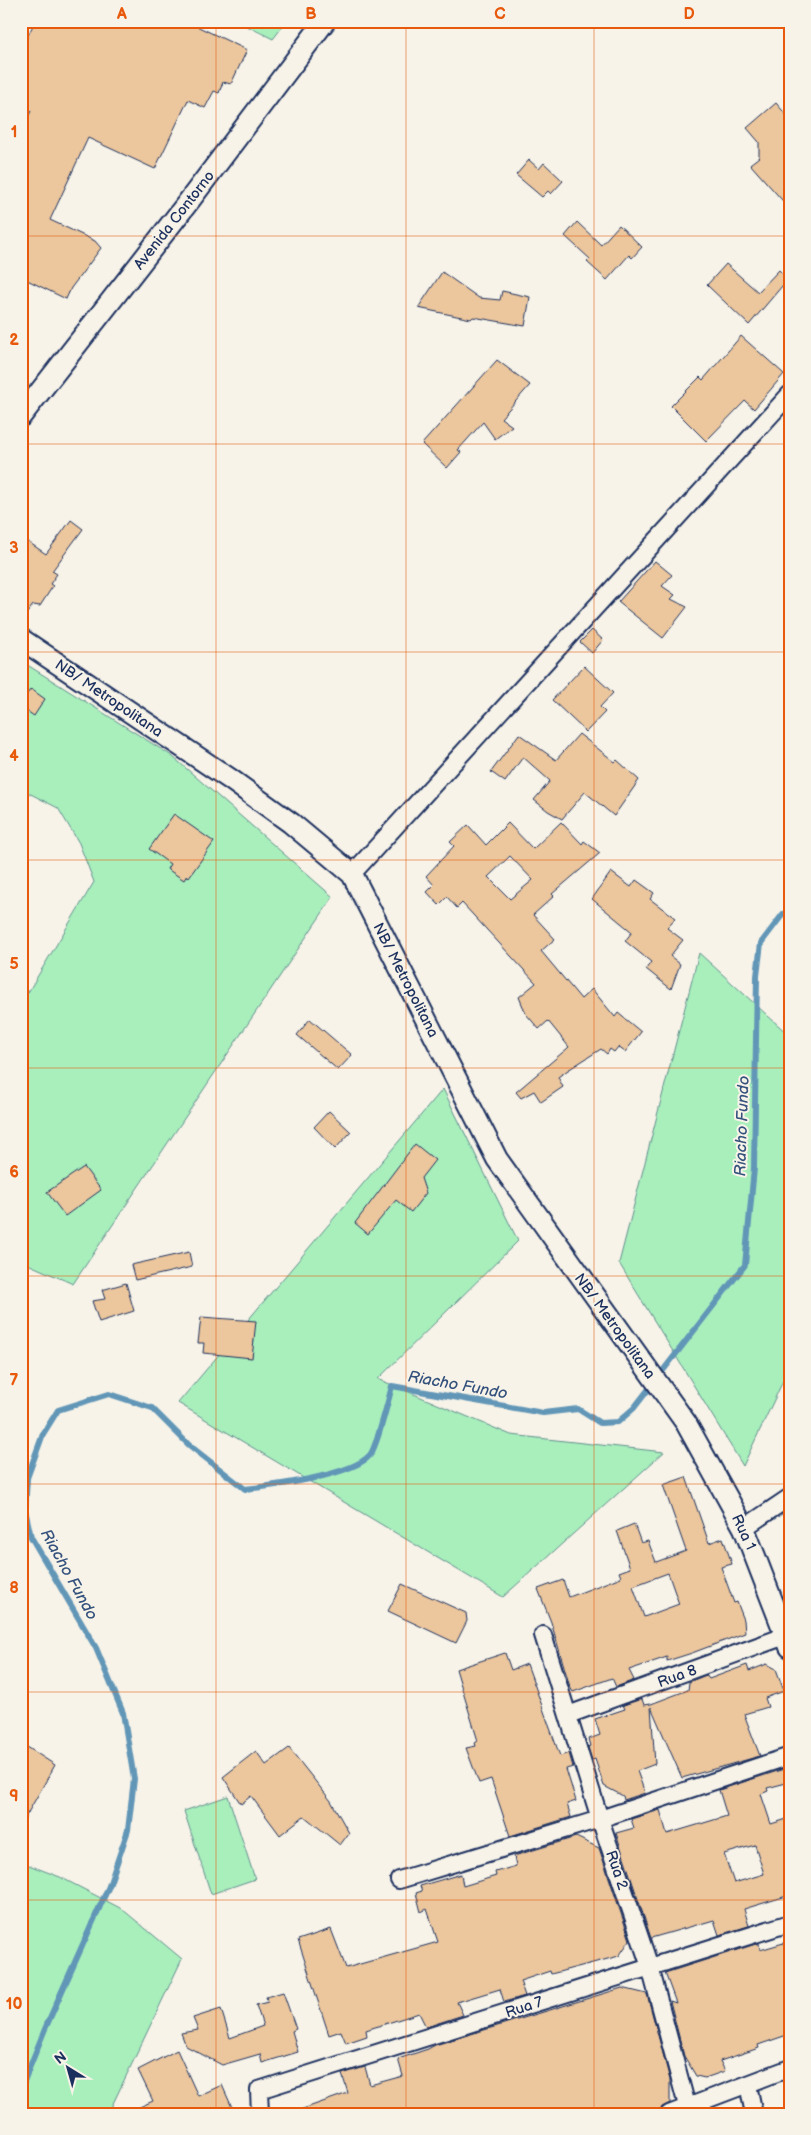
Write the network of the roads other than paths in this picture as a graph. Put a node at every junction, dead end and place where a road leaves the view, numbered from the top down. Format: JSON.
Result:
{"nodes":[{"id":1,"x":325,"y":21,"type":"edge"},
{"id":2,"x":790,"y":394,"type":"edge"},
{"id":3,"x":21,"y":416,"type":"edge"},
{"id":4,"x":21,"y":639,"type":"edge"},
{"id":5,"x":352,"y":874,"type":"junction"},
{"id":6,"x":686,"y":1423,"type":"joint"},
{"id":7,"x":790,"y":1497,"type":"edge"},
{"id":8,"x":744,"y":1528,"type":"junction"},
{"id":9,"x":543,"y":1635,"type":"dead end"},
{"id":10,"x":788,"y":1642,"type":"edge"},
{"id":11,"x":568,"y":1715,"type":"junction"},
{"id":12,"x":790,"y":1756,"type":"edge"},
{"id":13,"x":600,"y":1819,"type":"junction"},
{"id":14,"x":399,"y":1880,"type":"dead end"},
{"id":15,"x":790,"y":1923,"type":"edge"},
{"id":16,"x":650,"y":1967,"type":"junction"},
{"id":17,"x":790,"y":2068,"type":"edge"},
{"id":18,"x":748,"y":2085,"type":"junction"},
{"id":19,"x":687,"y":2106,"type":"junction"},
{"id":20,"x":260,"y":2114,"type":"edge"},
{"id":21,"x":668,"y":2114,"type":"edge"},
{"id":22,"x":754,"y":2114,"type":"edge"}],
"edges":[{"from":1,"to":3,"type":"street","name":"Avenida Contorno"},
{"from":2,"to":5,"type":"street"},
{"from":4,"to":5,"type":"street","name":"NB/ Metropolitana"},
{"from":5,"to":6,"type":"street","name":"NB/ Metropolitana"},
{"from":6,"to":8,"type":"street","name":"Rua 1"},
{"from":7,"to":8,"type":"street"},
{"from":8,"to":10,"type":"street","name":"Rua 1"},
{"from":9,"to":11,"type":"street","name":"Rua 2"},
{"from":10,"to":11,"type":"street","name":"Rua 8"},
{"from":11,"to":13,"type":"street","name":"Rua 2"},
{"from":12,"to":13,"type":"street"},
{"from":13,"to":14,"type":"street"},
{"from":13,"to":16,"type":"street","name":"Rua 2"},
{"from":15,"to":16,"type":"street","name":"Rua 7"},
{"from":16,"to":19,"type":"street","name":"Rua 2"},
{"from":16,"to":20,"type":"street","name":"Rua 7"},
{"from":17,"to":18,"type":"street"},
{"from":18,"to":19,"type":"street"},
{"from":18,"to":22,"type":"street"},
{"from":19,"to":21,"type":"street"}]}
